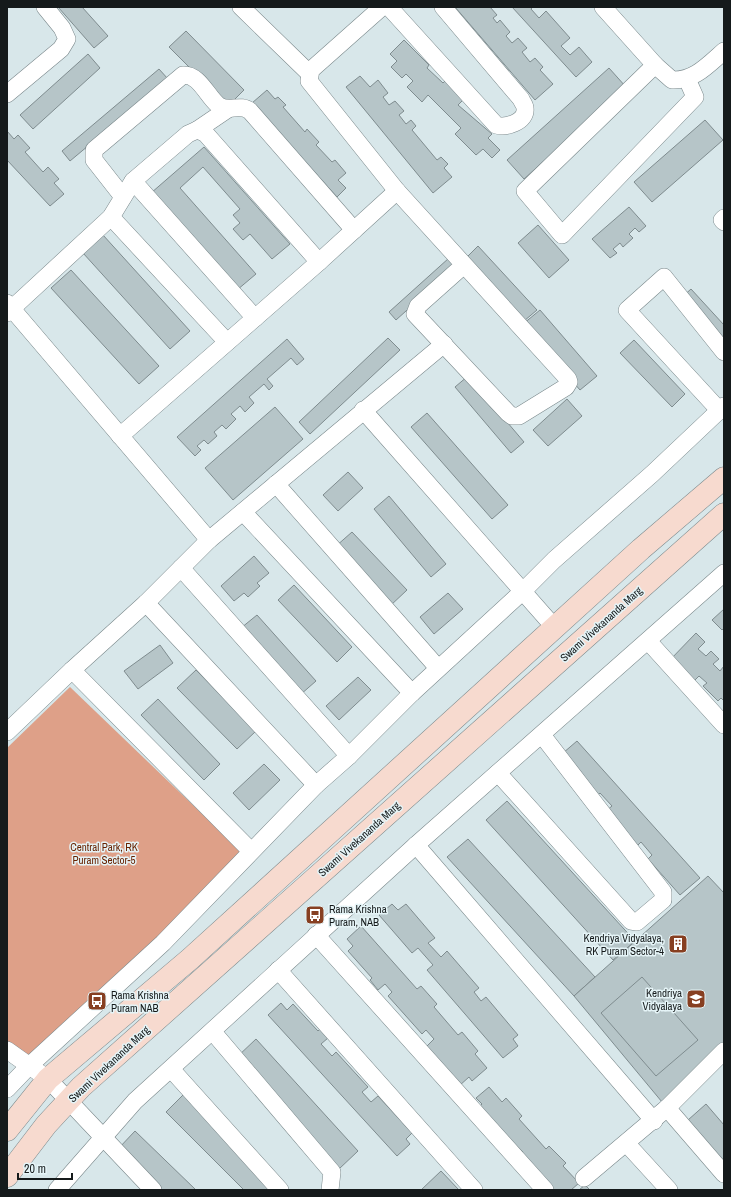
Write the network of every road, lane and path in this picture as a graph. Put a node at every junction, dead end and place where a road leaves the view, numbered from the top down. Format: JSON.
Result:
{"nodes":[{"id":1,"x":46,"y":7,"type":"edge"},
{"id":2,"x":241,"y":7,"type":"edge"},
{"id":3,"x":382,"y":7,"type":"edge"},
{"id":4,"x":389,"y":7,"type":"edge"},
{"id":5,"x":443,"y":7,"type":"edge"},
{"id":6,"x":603,"y":7,"type":"edge"},
{"id":7,"x":724,"y":51,"type":"edge"},
{"id":8,"x":655,"y":65,"type":"junction"},
{"id":9,"x":309,"y":72,"type":"junction"},
{"id":10,"x":687,"y":79,"type":"junction"},
{"id":11,"x":7,"y":94,"type":"edge"},
{"id":12,"x":228,"y":109,"type":"junction"},
{"id":13,"x":197,"y":130,"type":"junction"},
{"id":14,"x":133,"y":181,"type":"junction"},
{"id":15,"x":397,"y":191,"type":"junction"},
{"id":16,"x":123,"y":197,"type":"junction"},
{"id":17,"x":111,"y":217,"type":"junction"},
{"id":18,"x":724,"y":218,"type":"edge"},
{"id":19,"x":724,"y":222,"type":"edge"},
{"id":20,"x":354,"y":230,"type":"junction"},
{"id":21,"x":319,"y":262,"type":"junction"},
{"id":22,"x":464,"y":265,"type":"junction"},
{"id":23,"x":8,"y":308,"type":"edge"},
{"id":24,"x":255,"y":318,"type":"junction"},
{"id":25,"x":227,"y":342,"type":"junction"},
{"id":26,"x":444,"y":344,"type":"junction"},
{"id":27,"x":724,"y":352,"type":"edge"},
{"id":28,"x":721,"y":408,"type":"edge"},
{"id":29,"x":363,"y":410,"type":"junction"},
{"id":30,"x":120,"y":436,"type":"junction"},
{"id":31,"x":724,"y":478,"type":"edge"},
{"id":32,"x":276,"y":484,"type":"junction"},
{"id":33,"x":243,"y":512,"type":"junction"},
{"id":34,"x":724,"y":514,"type":"edge"},
{"id":35,"x":209,"y":540,"type":"junction"},
{"id":36,"x":181,"y":568,"type":"junction"},
{"id":37,"x":724,"y":573,"type":"edge"},
{"id":38,"x":523,"y":591,"type":"junction"},
{"id":39,"x":146,"y":603,"type":"junction"},
{"id":40,"x":555,"y":628,"type":"junction"},
{"id":41,"x":648,"y":641,"type":"junction"},
{"id":42,"x":438,"y":668,"type":"junction"},
{"id":43,"x":72,"y":670,"type":"junction"},
{"id":44,"x":412,"y":693,"type":"junction"},
{"id":45,"x":724,"y":725,"type":"edge"},
{"id":46,"x":7,"y":732,"type":"edge"},
{"id":47,"x":542,"y":735,"type":"junction"},
{"id":48,"x":349,"y":756,"type":"junction"},
{"id":49,"x":498,"y":773,"type":"junction"},
{"id":50,"x":316,"y":785,"type":"junction"},
{"id":51,"x":416,"y":845,"type":"junction"},
{"id":52,"x":250,"y":852,"type":"junction"},
{"id":53,"x":316,"y":936,"type":"junction"},
{"id":54,"x":278,"y":970,"type":"junction"},
{"id":55,"x":212,"y":1032,"type":"junction"},
{"id":56,"x":7,"y":1050,"type":"edge"},
{"id":57,"x":724,"y":1051,"type":"edge"},
{"id":58,"x":29,"y":1066,"type":"junction"},
{"id":59,"x":170,"y":1070,"type":"junction"},
{"id":60,"x":48,"y":1079,"type":"junction"},
{"id":61,"x":7,"y":1088,"type":"edge"},
{"id":62,"x":69,"y":1100,"type":"junction"},
{"id":63,"x":667,"y":1108,"type":"junction"},
{"id":64,"x":654,"y":1121,"type":"junction"},
{"id":65,"x":7,"y":1130,"type":"edge"},
{"id":66,"x":102,"y":1138,"type":"junction"},
{"id":67,"x":627,"y":1144,"type":"junction"},
{"id":68,"x":724,"y":1174,"type":"edge"},
{"id":69,"x":7,"y":1176,"type":"edge"},
{"id":70,"x":584,"y":1178,"type":"dead end"},
{"id":71,"x":59,"y":1189,"type":"edge"},
{"id":72,"x":153,"y":1190,"type":"edge"},
{"id":73,"x":280,"y":1190,"type":"edge"},
{"id":74,"x":330,"y":1190,"type":"edge"},
{"id":75,"x":474,"y":1190,"type":"edge"},
{"id":76,"x":546,"y":1190,"type":"edge"},
{"id":77,"x":669,"y":1190,"type":"edge"}],
"edges":[{"from":1,"to":11,"type":"street"},
{"from":2,"to":9,"type":"street"},
{"from":3,"to":9,"type":"street"},
{"from":4,"to":5,"type":"street"},
{"from":6,"to":8,"type":"street"},
{"from":7,"to":10,"type":"street"},
{"from":8,"to":10,"type":"street"},
{"from":8,"to":10,"type":"street"},
{"from":9,"to":15,"type":"street"},
{"from":12,"to":13,"type":"street"},
{"from":12,"to":16,"type":"street"},
{"from":12,"to":20,"type":"street"},
{"from":13,"to":14,"type":"street"},
{"from":13,"to":21,"type":"street"},
{"from":14,"to":16,"type":"street"},
{"from":14,"to":24,"type":"street"},
{"from":15,"to":20,"type":"street"},
{"from":15,"to":22,"type":"street"},
{"from":16,"to":17,"type":"street"},
{"from":17,"to":23,"type":"street"},
{"from":17,"to":25,"type":"street"},
{"from":18,"to":19,"type":"street"},
{"from":20,"to":21,"type":"street"},
{"from":21,"to":24,"type":"street"},
{"from":22,"to":26,"type":"street"},
{"from":22,"to":26,"type":"street"},
{"from":23,"to":30,"type":"street"},
{"from":24,"to":25,"type":"street"},
{"from":25,"to":30,"type":"street"},
{"from":26,"to":29,"type":"street"},
{"from":27,"to":28,"type":"street"},
{"from":28,"to":38,"type":"street"},
{"from":29,"to":32,"type":"street"},
{"from":29,"to":38,"type":"street"},
{"from":30,"to":35,"type":"street"},
{"from":31,"to":40,"type":"street"},
{"from":32,"to":33,"type":"street"},
{"from":32,"to":42,"type":"street"},
{"from":33,"to":35,"type":"street"},
{"from":33,"to":44,"type":"street"},
{"from":34,"to":62,"type":"street","name":"Swami Vivekananda Marg"},
{"from":35,"to":36,"type":"street"},
{"from":36,"to":39,"type":"street"},
{"from":36,"to":48,"type":"street"},
{"from":37,"to":41,"type":"street"},
{"from":38,"to":40,"type":"street"},
{"from":38,"to":42,"type":"street"},
{"from":39,"to":43,"type":"street"},
{"from":39,"to":50,"type":"street"},
{"from":40,"to":60,"type":"street"},
{"from":41,"to":45,"type":"street"},
{"from":41,"to":47,"type":"street"},
{"from":42,"to":44,"type":"street"},
{"from":43,"to":46,"type":"street"},
{"from":43,"to":52,"type":"street"},
{"from":44,"to":48,"type":"street"},
{"from":47,"to":49,"type":"street"},
{"from":47,"to":49,"type":"street"},
{"from":48,"to":50,"type":"street"},
{"from":49,"to":51,"type":"street"},
{"from":50,"to":52,"type":"street"},
{"from":51,"to":53,"type":"street"},
{"from":51,"to":64,"type":"street"},
{"from":52,"to":58,"type":"street"},
{"from":53,"to":54,"type":"street"},
{"from":53,"to":76,"type":"street"},
{"from":54,"to":55,"type":"street"},
{"from":54,"to":75,"type":"street"},
{"from":55,"to":59,"type":"street"},
{"from":55,"to":74,"type":"street"},
{"from":56,"to":58,"type":"street"},
{"from":57,"to":63,"type":"street"},
{"from":58,"to":60,"type":"street"},
{"from":58,"to":61,"type":"street"},
{"from":59,"to":66,"type":"street"},
{"from":59,"to":73,"type":"street"},
{"from":60,"to":62,"type":"street"},
{"from":60,"to":65,"type":"street"},
{"from":62,"to":66,"type":"street"},
{"from":62,"to":69,"type":"street","name":"Swami Vivekananda Marg"},
{"from":63,"to":64,"type":"street"},
{"from":63,"to":68,"type":"street"},
{"from":64,"to":67,"type":"street"},
{"from":66,"to":71,"type":"street"},
{"from":66,"to":72,"type":"street"},
{"from":67,"to":70,"type":"street"},
{"from":67,"to":77,"type":"street"}]}
